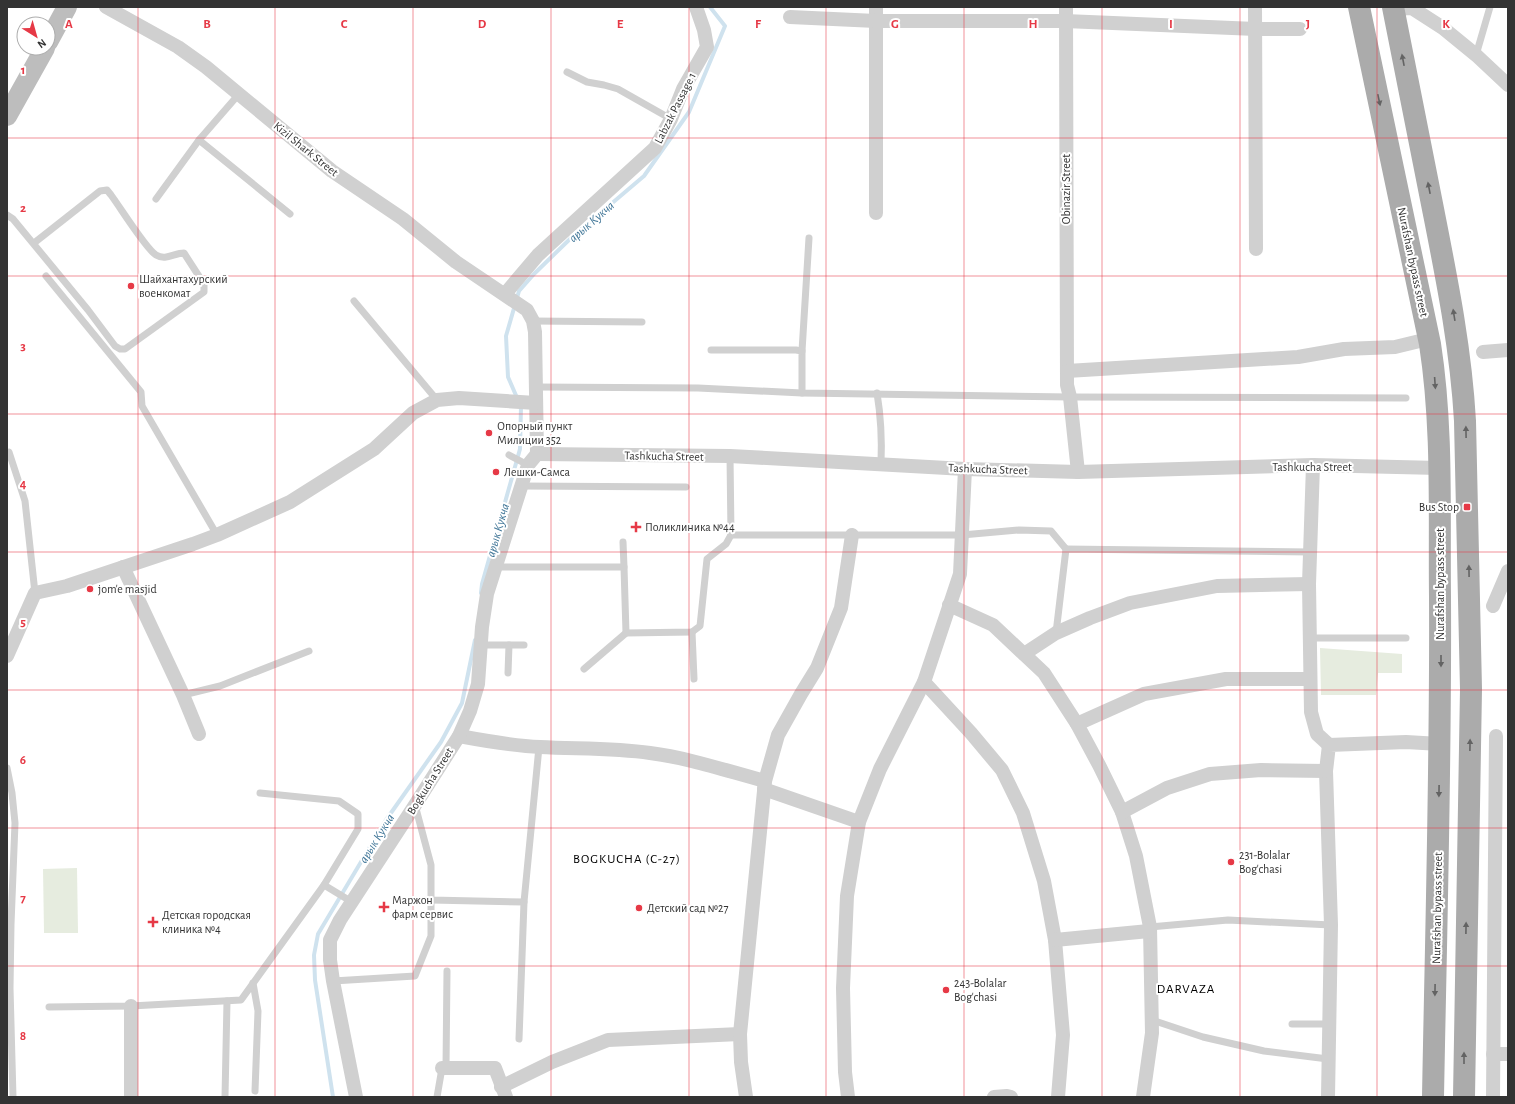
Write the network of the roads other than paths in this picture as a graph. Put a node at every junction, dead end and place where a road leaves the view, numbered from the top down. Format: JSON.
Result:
{"nodes":[{"id":1,"x":67,"y":7,"type":"edge"},
{"id":2,"x":106,"y":7,"type":"edge"},
{"id":3,"x":696,"y":7,"type":"edge"},
{"id":4,"x":1066,"y":7,"type":"edge"},
{"id":5,"x":1255,"y":7,"type":"edge"},
{"id":6,"x":1359,"y":7,"type":"edge"},
{"id":7,"x":1490,"y":7,"type":"edge"},
{"id":8,"x":1393,"y":8,"type":"edge"},
{"id":9,"x":876,"y":14,"type":"edge"},
{"id":10,"x":790,"y":17,"type":"dead end"},
{"id":11,"x":1065,"y":21,"type":"junction"},
{"id":12,"x":56,"y":27,"type":"edge"},
{"id":13,"x":1256,"y":29,"type":"junction"},
{"id":14,"x":1300,"y":29,"type":"dead end"},
{"id":15,"x":1476,"y":55,"type":"junction"},
{"id":16,"x":41,"y":56,"type":"edge"},
{"id":17,"x":566,"y":72,"type":"dead end"},
{"id":18,"x":1508,"y":85,"type":"edge"},
{"id":19,"x":239,"y":94,"type":"junction"},
{"id":20,"x":7,"y":116,"type":"edge"},
{"id":21,"x":670,"y":119,"type":"junction"},
{"id":22,"x":199,"y":140,"type":"junction"},
{"id":23,"x":156,"y":199,"type":"dead end"},
{"id":24,"x":876,"y":213,"type":"dead end"},
{"id":25,"x":290,"y":214,"type":"dead end"},
{"id":26,"x":7,"y":215,"type":"edge"},
{"id":27,"x":809,"y":238,"type":"dead end"},
{"id":28,"x":34,"y":243,"type":"junction"},
{"id":29,"x":1256,"y":250,"type":"dead end"},
{"id":30,"x":46,"y":276,"type":"dead end"},
{"id":31,"x":505,"y":294,"type":"junction"},
{"id":32,"x":354,"y":301,"type":"dead end"},
{"id":33,"x":530,"y":315,"type":"junction"},
{"id":34,"x":642,"y":322,"type":"dead end"},
{"id":35,"x":1428,"y":339,"type":"junction"},
{"id":36,"x":711,"y":350,"type":"dead end"},
{"id":37,"x":1508,"y":350,"type":"edge"},
{"id":38,"x":802,"y":351,"type":"junction"},
{"id":39,"x":1483,"y":352,"type":"dead end"},
{"id":40,"x":1067,"y":371,"type":"junction"},
{"id":41,"x":536,"y":387,"type":"junction"},
{"id":42,"x":802,"y":393,"type":"junction"},
{"id":43,"x":877,"y":393,"type":"junction"},
{"id":44,"x":1070,"y":397,"type":"junction"},
{"id":45,"x":1406,"y":398,"type":"dead end"},
{"id":46,"x":437,"y":400,"type":"junction"},
{"id":47,"x":536,"y":403,"type":"junction"},
{"id":48,"x":9,"y":452,"type":"dead end"},
{"id":49,"x":509,"y":455,"type":"dead end"},
{"id":50,"x":730,"y":456,"type":"junction"},
{"id":51,"x":532,"y":460,"type":"junction"},
{"id":52,"x":881,"y":464,"type":"junction"},
{"id":53,"x":1312,"y":465,"type":"junction"},
{"id":54,"x":1439,"y":468,"type":"junction"},
{"id":55,"x":966,"y":469,"type":"junction"},
{"id":56,"x":1078,"y":472,"type":"junction"},
{"id":57,"x":521,"y":486,"type":"junction"},
{"id":58,"x":686,"y":487,"type":"dead end"},
{"id":59,"x":217,"y":535,"type":"junction"},
{"id":60,"x":731,"y":535,"type":"junction"},
{"id":61,"x":852,"y":535,"type":"junction"},
{"id":62,"x":962,"y":535,"type":"junction"},
{"id":63,"x":623,"y":542,"type":"dead end"},
{"id":64,"x":1066,"y":549,"type":"junction"},
{"id":65,"x":1310,"y":552,"type":"junction"},
{"id":66,"x":123,"y":567,"type":"junction"},
{"id":67,"x":495,"y":567,"type":"junction"},
{"id":68,"x":624,"y":567,"type":"junction"},
{"id":69,"x":1508,"y":571,"type":"edge"},
{"id":70,"x":1310,"y":584,"type":"junction"},
{"id":71,"x":35,"y":593,"type":"junction"},
{"id":72,"x":949,"y":605,"type":"junction"},
{"id":73,"x":1493,"y":606,"type":"dead end"},
{"id":74,"x":692,"y":632,"type":"junction"},
{"id":75,"x":626,"y":633,"type":"junction"},
{"id":76,"x":1056,"y":633,"type":"junction"},
{"id":77,"x":1310,"y":638,"type":"junction"},
{"id":78,"x":1406,"y":638,"type":"dead end"},
{"id":79,"x":481,"y":645,"type":"junction"},
{"id":80,"x":508,"y":645,"type":"junction"},
{"id":81,"x":524,"y":645,"type":"dead end"},
{"id":82,"x":309,"y":651,"type":"dead end"},
{"id":83,"x":1024,"y":654,"type":"junction"},
{"id":84,"x":7,"y":656,"type":"edge"},
{"id":85,"x":584,"y":669,"type":"dead end"},
{"id":86,"x":508,"y":673,"type":"dead end"},
{"id":87,"x":694,"y":679,"type":"dead end"},
{"id":88,"x":1310,"y":679,"type":"junction"},
{"id":89,"x":924,"y":682,"type":"junction"},
{"id":90,"x":182,"y":695,"type":"junction"},
{"id":91,"x":1077,"y":724,"type":"junction"},
{"id":92,"x":199,"y":734,"type":"dead end"},
{"id":93,"x":459,"y":736,"type":"junction"},
{"id":94,"x":1497,"y":736,"type":"edge"},
{"id":95,"x":1440,"y":744,"type":"junction"},
{"id":96,"x":1329,"y":745,"type":"junction"},
{"id":97,"x":539,"y":747,"type":"junction"},
{"id":98,"x":7,"y":768,"type":"edge"},
{"id":99,"x":1326,"y":771,"type":"junction"},
{"id":100,"x":765,"y":785,"type":"junction"},
{"id":101,"x":260,"y":793,"type":"dead end"},
{"id":102,"x":415,"y":805,"type":"junction"},
{"id":103,"x":1122,"y":812,"type":"junction"},
{"id":104,"x":860,"y":822,"type":"junction"},
{"id":105,"x":15,"y":823,"type":"junction"},
{"id":106,"x":7,"y":825,"type":"edge"},
{"id":107,"x":324,"y":885,"type":"junction"},
{"id":108,"x":349,"y":900,"type":"junction"},
{"id":109,"x":431,"y":900,"type":"junction"},
{"id":110,"x":524,"y":902,"type":"junction"},
{"id":111,"x":9,"y":924,"type":"edge"},
{"id":112,"x":1331,"y":925,"type":"junction"},
{"id":113,"x":1150,"y":929,"type":"junction"},
{"id":114,"x":1055,"y":940,"type":"junction"},
{"id":115,"x":447,"y":971,"type":"dead end"},
{"id":116,"x":333,"y":981,"type":"junction"},
{"id":117,"x":253,"y":983,"type":"junction"},
{"id":118,"x":8,"y":988,"type":"edge"},
{"id":119,"x":227,"y":1001,"type":"junction"},
{"id":120,"x":131,"y":1006,"type":"junction"},
{"id":121,"x":49,"y":1007,"type":"dead end"},
{"id":122,"x":1152,"y":1020,"type":"junction"},
{"id":123,"x":1292,"y":1024,"type":"dead end"},
{"id":124,"x":1329,"y":1024,"type":"junction"},
{"id":125,"x":740,"y":1034,"type":"junction"},
{"id":126,"x":519,"y":1039,"type":"dead end"},
{"id":127,"x":1493,"y":1054,"type":"junction"},
{"id":128,"x":1508,"y":1054,"type":"edge"},
{"id":129,"x":1328,"y":1059,"type":"junction"},
{"id":130,"x":444,"y":1068,"type":"junction"},
{"id":131,"x":255,"y":1091,"type":"dead end"},
{"id":132,"x":503,"y":1092,"type":"edge"},
{"id":133,"x":13,"y":1097,"type":"edge"},
{"id":134,"x":131,"y":1097,"type":"edge"},
{"id":135,"x":225,"y":1097,"type":"edge"},
{"id":136,"x":356,"y":1097,"type":"edge"},
{"id":137,"x":437,"y":1097,"type":"edge"},
{"id":138,"x":746,"y":1097,"type":"edge"},
{"id":139,"x":848,"y":1097,"type":"edge"},
{"id":140,"x":994,"y":1097,"type":"edge"},
{"id":141,"x":1011,"y":1097,"type":"edge"},
{"id":142,"x":1058,"y":1097,"type":"edge"},
{"id":143,"x":1142,"y":1097,"type":"edge"},
{"id":144,"x":1328,"y":1097,"type":"edge"},
{"id":145,"x":1433,"y":1097,"type":"edge"},
{"id":146,"x":1464,"y":1097,"type":"edge"},
{"id":147,"x":1493,"y":1097,"type":"edge"}],
"edges":[{"from":1,"to":12,"type":"street"},
{"from":2,"to":19,"type":"street","name":"Kizil Shark Street"},
{"from":3,"to":21,"type":"street","name":"Labzak Passage 1"},
{"from":4,"to":11,"type":"street","name":"Obinazir Street"},
{"from":5,"to":13,"type":"street"},
{"from":6,"to":35,"type":"main road","name":"Nurafshan bypass street","one_way":true},
{"from":7,"to":15,"type":"lane"},
{"from":8,"to":15,"type":"street"},
{"from":146,"to":8,"type":"main road","one_way":true},
{"from":9,"to":10,"type":"street"},
{"from":9,"to":11,"type":"street"},
{"from":9,"to":24,"type":"street"},
{"from":11,"to":13,"type":"street"},
{"from":11,"to":40,"type":"street","name":"Obinazir Street"},
{"from":13,"to":14,"type":"street"},
{"from":13,"to":29,"type":"street"},
{"from":15,"to":18,"type":"street"},
{"from":16,"to":20,"type":"street"},
{"from":17,"to":21,"type":"lane"},
{"from":19,"to":22,"type":"lane"},
{"from":19,"to":31,"type":"street","name":"Kizil Shark Street"},
{"from":21,"to":31,"type":"street","name":"Labzak Passage 1"},
{"from":22,"to":23,"type":"lane"},
{"from":22,"to":25,"type":"lane"},
{"from":26,"to":28,"type":"lane"},
{"from":27,"to":38,"type":"lane"},
{"from":28,"to":28,"type":"lane"},
{"from":30,"to":59,"type":"lane"},
{"from":31,"to":33,"type":"street","name":"Kizil Shark Street"},
{"from":32,"to":46,"type":"lane"},
{"from":33,"to":34,"type":"lane"},
{"from":33,"to":41,"type":"street","name":"Bogkucha Street"},
{"from":35,"to":40,"type":"street"},
{"from":35,"to":54,"type":"main road","name":"Nurafshan bypass street","one_way":true},
{"from":36,"to":38,"type":"lane"},
{"from":37,"to":39,"type":"street"},
{"from":38,"to":42,"type":"lane"},
{"from":40,"to":44,"type":"street","name":"Obinazir Street"},
{"from":41,"to":42,"type":"lane"},
{"from":41,"to":47,"type":"street","name":"Bogkucha Street"},
{"from":42,"to":43,"type":"lane"},
{"from":43,"to":44,"type":"lane"},
{"from":43,"to":52,"type":"lane"},
{"from":44,"to":45,"type":"lane"},
{"from":44,"to":56,"type":"street","name":"Obinazir Street"},
{"from":46,"to":47,"type":"street"},
{"from":46,"to":59,"type":"street"},
{"from":47,"to":51,"type":"street","name":"Bogkucha Street"},
{"from":48,"to":71,"type":"lane"},
{"from":49,"to":51,"type":"lane"},
{"from":50,"to":51,"type":"street","name":"Tashkucha Street"},
{"from":50,"to":52,"type":"street","name":"Tashkucha Street"},
{"from":50,"to":60,"type":"lane"},
{"from":51,"to":57,"type":"street","name":"Bogkucha Street"},
{"from":52,"to":55,"type":"street","name":"Tashkucha Street"},
{"from":53,"to":54,"type":"street","name":"Tashkucha Street"},
{"from":53,"to":56,"type":"street","name":"Tashkucha Street"},
{"from":53,"to":65,"type":"street"},
{"from":54,"to":95,"type":"main road","name":"Nurafshan bypass street","one_way":true},
{"from":55,"to":56,"type":"street","name":"Tashkucha Street"},
{"from":55,"to":62,"type":"street"},
{"from":57,"to":58,"type":"lane"},
{"from":57,"to":67,"type":"street","name":"Bogkucha Street"},
{"from":59,"to":66,"type":"street"},
{"from":60,"to":61,"type":"lane"},
{"from":60,"to":74,"type":"lane"},
{"from":61,"to":62,"type":"lane"},
{"from":61,"to":100,"type":"street"},
{"from":62,"to":64,"type":"lane"},
{"from":62,"to":72,"type":"street"},
{"from":63,"to":68,"type":"lane"},
{"from":64,"to":65,"type":"lane"},
{"from":64,"to":76,"type":"lane"},
{"from":65,"to":70,"type":"street"},
{"from":66,"to":71,"type":"street"},
{"from":66,"to":90,"type":"street"},
{"from":67,"to":68,"type":"lane"},
{"from":67,"to":79,"type":"street","name":"Bogkucha Street"},
{"from":68,"to":75,"type":"lane"},
{"from":69,"to":73,"type":"street"},
{"from":70,"to":76,"type":"street"},
{"from":70,"to":77,"type":"street"},
{"from":71,"to":84,"type":"street"},
{"from":72,"to":83,"type":"street"},
{"from":72,"to":89,"type":"street"},
{"from":74,"to":75,"type":"lane"},
{"from":74,"to":87,"type":"lane"},
{"from":75,"to":85,"type":"lane"},
{"from":76,"to":83,"type":"street"},
{"from":77,"to":78,"type":"lane"},
{"from":77,"to":88,"type":"street"},
{"from":79,"to":80,"type":"lane"},
{"from":79,"to":93,"type":"street","name":"Bogkucha Street"},
{"from":80,"to":81,"type":"lane"},
{"from":80,"to":86,"type":"lane"},
{"from":82,"to":90,"type":"lane"},
{"from":83,"to":91,"type":"street"},
{"from":88,"to":91,"type":"street"},
{"from":88,"to":96,"type":"street"},
{"from":89,"to":104,"type":"street"},
{"from":89,"to":114,"type":"street"},
{"from":90,"to":92,"type":"street"},
{"from":91,"to":103,"type":"street"},
{"from":93,"to":97,"type":"street"},
{"from":93,"to":102,"type":"street","name":"Bogkucha Street"},
{"from":94,"to":127,"type":"street"},
{"from":95,"to":96,"type":"street"},
{"from":95,"to":145,"type":"main road","name":"Nurafshan bypass street","one_way":true},
{"from":96,"to":99,"type":"street"},
{"from":97,"to":100,"type":"street"},
{"from":97,"to":110,"type":"lane"},
{"from":98,"to":105,"type":"lane"},
{"from":99,"to":103,"type":"street"},
{"from":99,"to":112,"type":"street"},
{"from":100,"to":104,"type":"street"},
{"from":100,"to":125,"type":"street"},
{"from":101,"to":107,"type":"lane"},
{"from":102,"to":108,"type":"street","name":"Bogkucha Street"},
{"from":102,"to":109,"type":"lane"},
{"from":103,"to":113,"type":"street"},
{"from":104,"to":139,"type":"street"},
{"from":105,"to":106,"type":"lane"},
{"from":105,"to":111,"type":"lane"},
{"from":107,"to":108,"type":"lane"},
{"from":107,"to":117,"type":"lane"},
{"from":108,"to":116,"type":"street","name":"Bogkucha Street"},
{"from":109,"to":110,"type":"lane"},
{"from":109,"to":116,"type":"lane"},
{"from":110,"to":126,"type":"lane"},
{"from":111,"to":118,"type":"lane"},
{"from":112,"to":113,"type":"lane"},
{"from":112,"to":124,"type":"street"},
{"from":113,"to":114,"type":"street"},
{"from":113,"to":122,"type":"street"},
{"from":114,"to":142,"type":"street"},
{"from":115,"to":130,"type":"lane"},
{"from":116,"to":136,"type":"street","name":"Bogkucha Street"},
{"from":117,"to":119,"type":"lane"},
{"from":117,"to":131,"type":"lane"},
{"from":118,"to":133,"type":"lane"},
{"from":119,"to":120,"type":"lane"},
{"from":119,"to":135,"type":"lane"},
{"from":120,"to":121,"type":"lane"},
{"from":120,"to":134,"type":"street"},
{"from":122,"to":129,"type":"lane"},
{"from":122,"to":143,"type":"street"},
{"from":123,"to":124,"type":"lane"},
{"from":124,"to":129,"type":"street"},
{"from":125,"to":132,"type":"street"},
{"from":125,"to":138,"type":"street"},
{"from":127,"to":128,"type":"street"},
{"from":127,"to":147,"type":"street"},
{"from":129,"to":144,"type":"street"},
{"from":130,"to":132,"type":"street"},
{"from":130,"to":137,"type":"lane"},
{"from":140,"to":141,"type":"street"}]}
